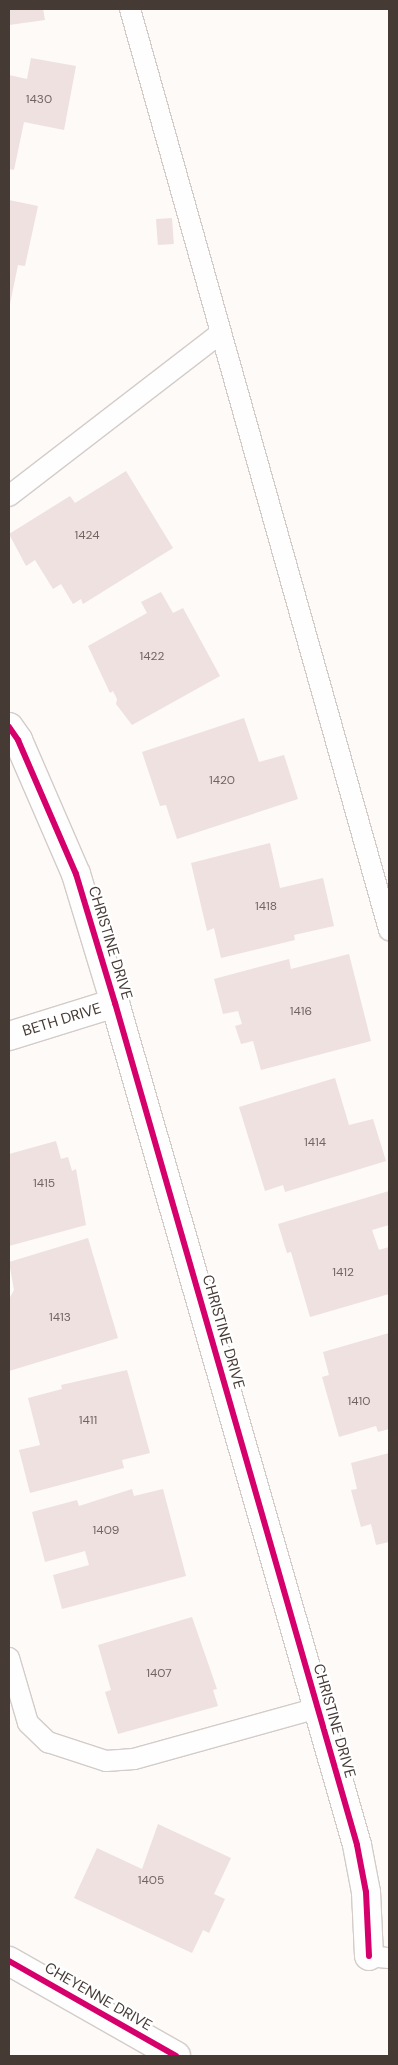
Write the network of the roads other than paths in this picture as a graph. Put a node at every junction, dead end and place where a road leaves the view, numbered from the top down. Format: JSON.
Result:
{"nodes":[{"id":1,"x":130,"y":9,"type":"edge"},
{"id":2,"x":221,"y":333,"type":"junction"},
{"id":3,"x":9,"y":496,"type":"edge"},
{"id":4,"x":9,"y":727,"type":"edge"},
{"id":5,"x":389,"y":930,"type":"edge"},
{"id":6,"x":116,"y":1003,"type":"junction"},
{"id":7,"x":9,"y":1036,"type":"edge"},
{"id":8,"x":9,"y":1658,"type":"edge"},
{"id":9,"x":318,"y":1708,"type":"junction"},
{"id":10,"x":379,"y":1957,"type":"edge"},
{"id":11,"x":9,"y":1961,"type":"edge"},
{"id":12,"x":176,"y":2056,"type":"edge"}],
"edges":[{"from":1,"to":2,"type":"lane"},
{"from":2,"to":3,"type":"lane"},
{"from":2,"to":5,"type":"lane"},
{"from":4,"to":6,"type":"street","name":"CHRISTINE DRIVE"},
{"from":6,"to":7,"type":"street","name":"BETH DRIVE"},
{"from":6,"to":9,"type":"street","name":"CHRISTINE DRIVE"},
{"from":8,"to":9,"type":"lane"},
{"from":9,"to":10,"type":"street","name":"CHRISTINE DRIVE"},
{"from":11,"to":12,"type":"street","name":"CHEYENNE DRIVE"}]}
